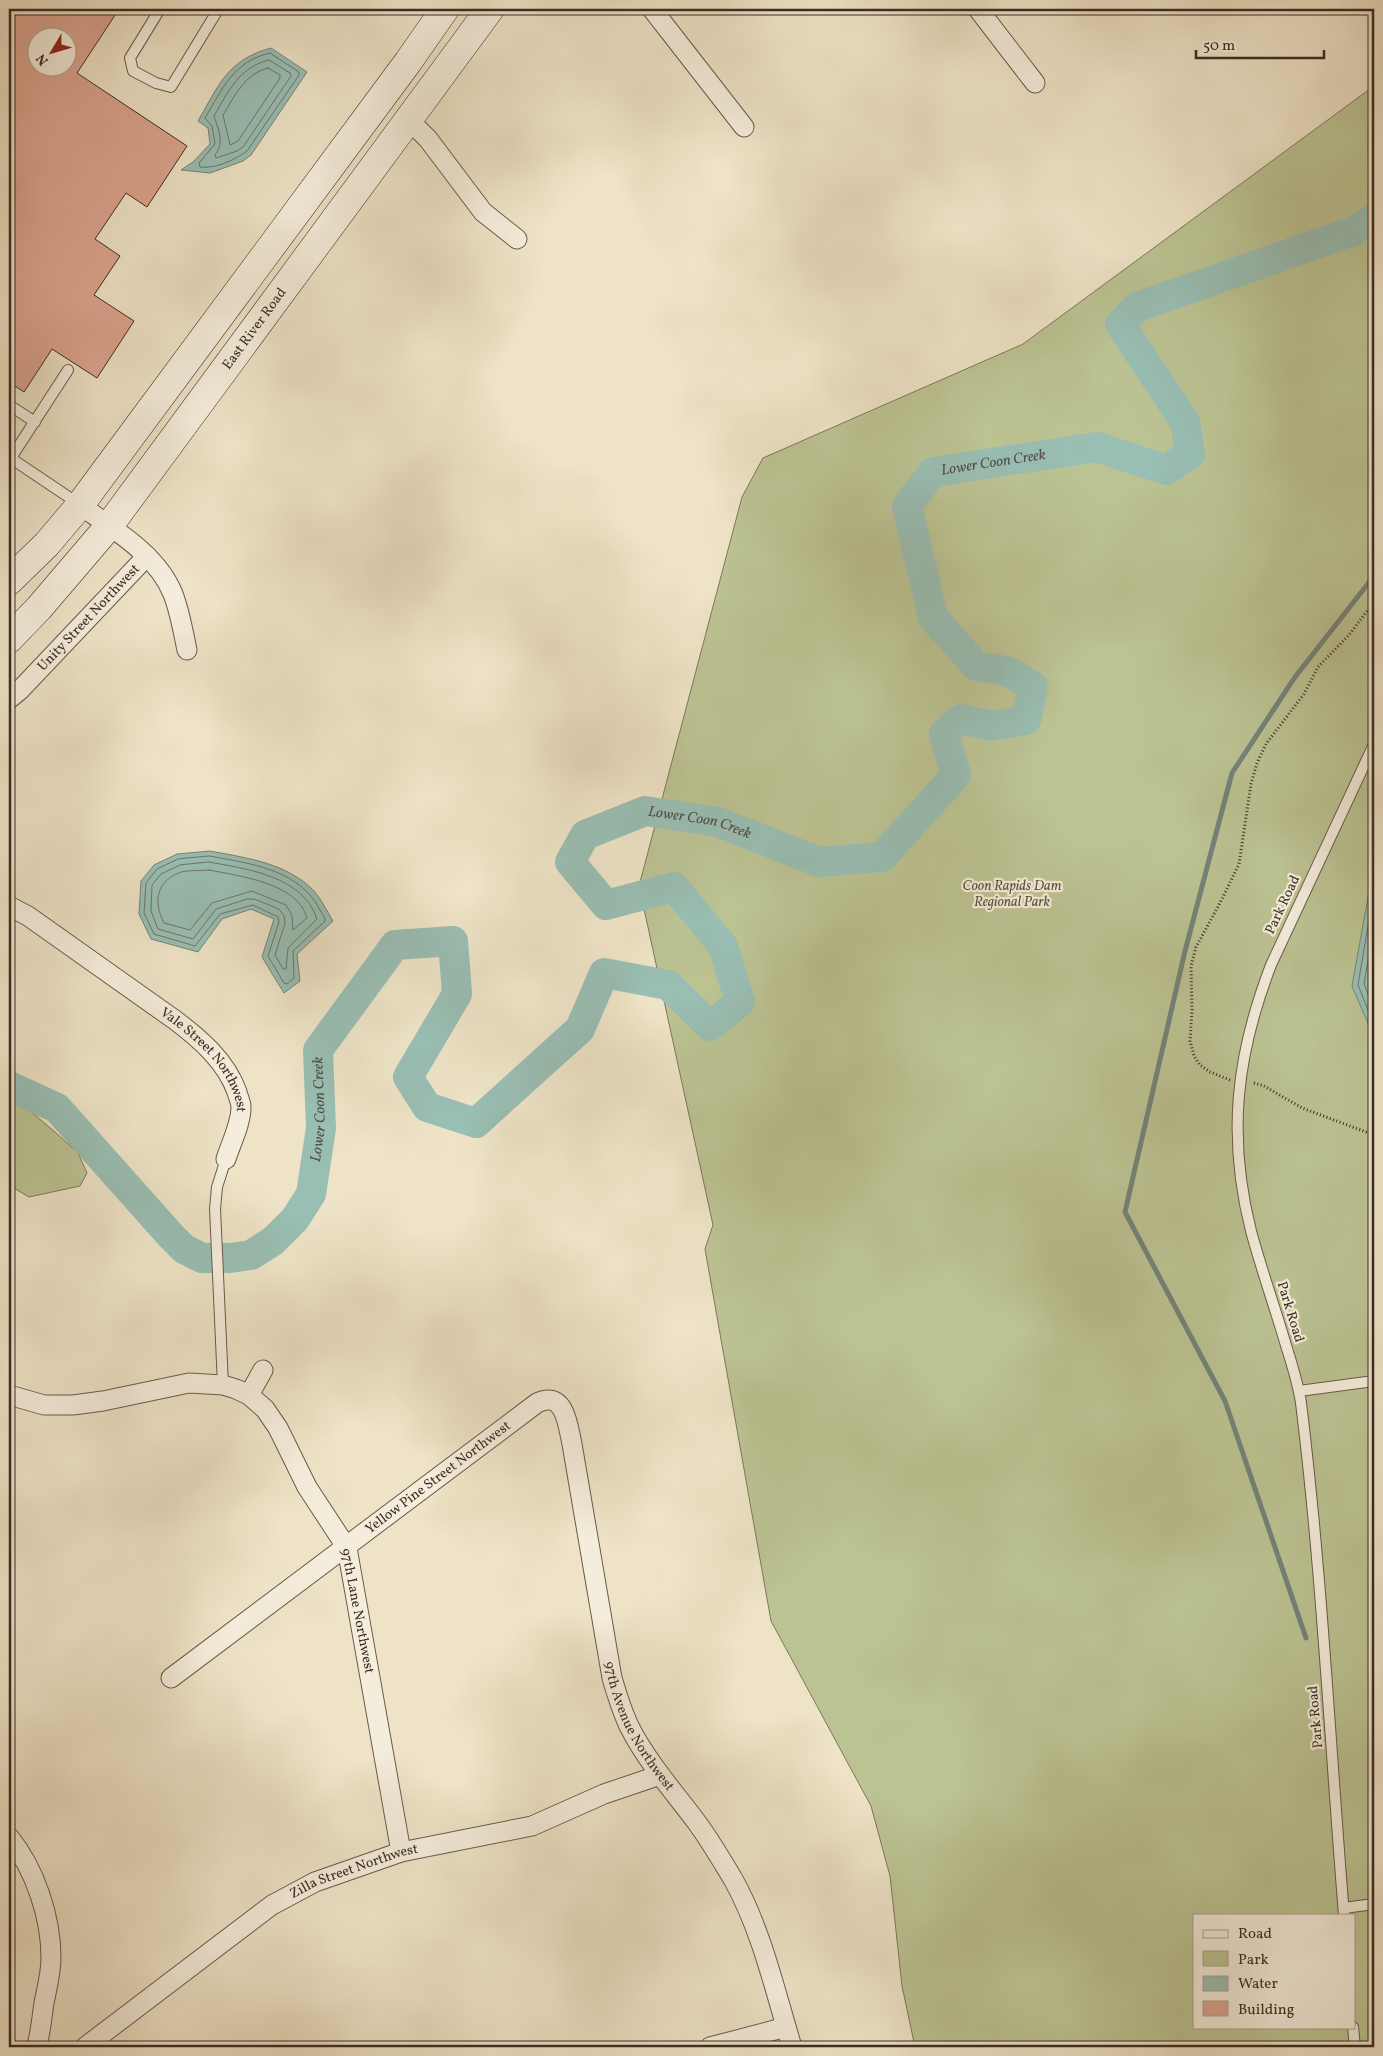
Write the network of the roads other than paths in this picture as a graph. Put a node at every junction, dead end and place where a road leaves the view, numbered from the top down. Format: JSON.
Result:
{"nodes":[{"id":1,"x":160,"y":9,"type":"edge"},
{"id":2,"x":216,"y":9,"type":"edge"},
{"id":3,"x":445,"y":9,"type":"edge"},
{"id":4,"x":652,"y":9,"type":"edge"},
{"id":5,"x":978,"y":9,"type":"edge"},
{"id":6,"x":483,"y":11,"type":"edge"},
{"id":7,"x":1035,"y":83,"type":"dead end"},
{"id":8,"x":409,"y":120,"type":"junction"},
{"id":9,"x":744,"y":128,"type":"dead end"},
{"id":10,"x":517,"y":239,"type":"dead end"},
{"id":11,"x":68,"y":370,"type":"dead end"},
{"id":12,"x":9,"y":405,"type":"edge"},
{"id":13,"x":35,"y":422,"type":"junction"},
{"id":14,"x":10,"y":459,"type":"edge"},
{"id":15,"x":80,"y":505,"type":"junction"},
{"id":16,"x":109,"y":526,"type":"junction"},
{"id":17,"x":147,"y":556,"type":"junction"},
{"id":18,"x":9,"y":581,"type":"edge"},
{"id":19,"x":9,"y":639,"type":"edge"},
{"id":20,"x":187,"y":650,"type":"dead end"},
{"id":21,"x":9,"y":699,"type":"edge"},
{"id":22,"x":1374,"y":744,"type":"edge"},
{"id":23,"x":9,"y":906,"type":"edge"},
{"id":24,"x":226,"y":1159,"type":"joint"},
{"id":25,"x":264,"y":1370,"type":"dead end"},
{"id":26,"x":1374,"y":1381,"type":"edge"},
{"id":27,"x":223,"y":1385,"type":"junction"},
{"id":28,"x":1299,"y":1391,"type":"junction"},
{"id":29,"x":9,"y":1395,"type":"edge"},
{"id":30,"x":249,"y":1395,"type":"junction"},
{"id":31,"x":537,"y":1403,"type":"joint"},
{"id":32,"x":347,"y":1548,"type":"junction"},
{"id":33,"x":171,"y":1678,"type":"dead end"},
{"id":34,"x":660,"y":1775,"type":"junction"},
{"id":35,"x":9,"y":1837,"type":"edge"},
{"id":36,"x":401,"y":1852,"type":"junction"},
{"id":37,"x":1374,"y":1904,"type":"edge"},
{"id":38,"x":1344,"y":1911,"type":"edge"},
{"id":39,"x":786,"y":2027,"type":"junction"},
{"id":40,"x":1353,"y":2028,"type":"edge"},
{"id":41,"x":39,"y":2047,"type":"edge"},
{"id":42,"x":85,"y":2047,"type":"edge"},
{"id":43,"x":710,"y":2047,"type":"edge"},
{"id":44,"x":792,"y":2047,"type":"edge"},
{"id":45,"x":1355,"y":2047,"type":"edge"}],
"edges":[{"from":1,"to":2,"type":"lane"},
{"from":3,"to":15,"type":"main road"},
{"from":4,"to":9,"type":"street"},
{"from":5,"to":7,"type":"street"},
{"from":6,"to":8,"type":"main road","name":"East River Road"},
{"from":8,"to":10,"type":"street"},
{"from":8,"to":16,"type":"main road","name":"East River Road"},
{"from":11,"to":13,"type":"lane"},
{"from":12,"to":13,"type":"lane"},
{"from":13,"to":14,"type":"lane"},
{"from":14,"to":15,"type":"lane"},
{"from":15,"to":16,"type":"street"},
{"from":15,"to":18,"type":"main road"},
{"from":16,"to":17,"type":"street"},
{"from":16,"to":19,"type":"main road","name":"East River Road"},
{"from":17,"to":20,"type":"street"},
{"from":17,"to":21,"type":"street","name":"Unity Street Northwest"},
{"from":22,"to":28,"type":"lane","name":"Park Road"},
{"from":23,"to":24,"type":"street","name":"Vale Street Northwest"},
{"from":24,"to":27,"type":"lane","name":"Vale Street Northwest"},
{"from":25,"to":30,"type":"street"},
{"from":26,"to":28,"type":"lane"},
{"from":27,"to":29,"type":"street","name":"97th Lane Northwest"},
{"from":27,"to":30,"type":"street","name":"97th Lane Northwest"},
{"from":28,"to":38,"type":"lane","name":"Park Road"},
{"from":30,"to":32,"type":"street","name":"97th Lane Northwest"},
{"from":31,"to":32,"type":"street","name":"Yellow Pine Street Northwest"},
{"from":31,"to":34,"type":"street","name":"97th Avenue Northwest"},
{"from":32,"to":33,"type":"street","name":"Yellow Pine Street Northwest"},
{"from":32,"to":36,"type":"street","name":"97th Lane Northwest"},
{"from":34,"to":36,"type":"street","name":"Zilla Street Northwest"},
{"from":34,"to":39,"type":"street","name":"97th Avenue Northwest"},
{"from":35,"to":41,"type":"street"},
{"from":36,"to":42,"type":"street","name":"Zilla Street Northwest"},
{"from":37,"to":38,"type":"lane"},
{"from":39,"to":43,"type":"street"},
{"from":39,"to":44,"type":"street","name":"97th Avenue Northwest"},
{"from":40,"to":45,"type":"lane"}]}
